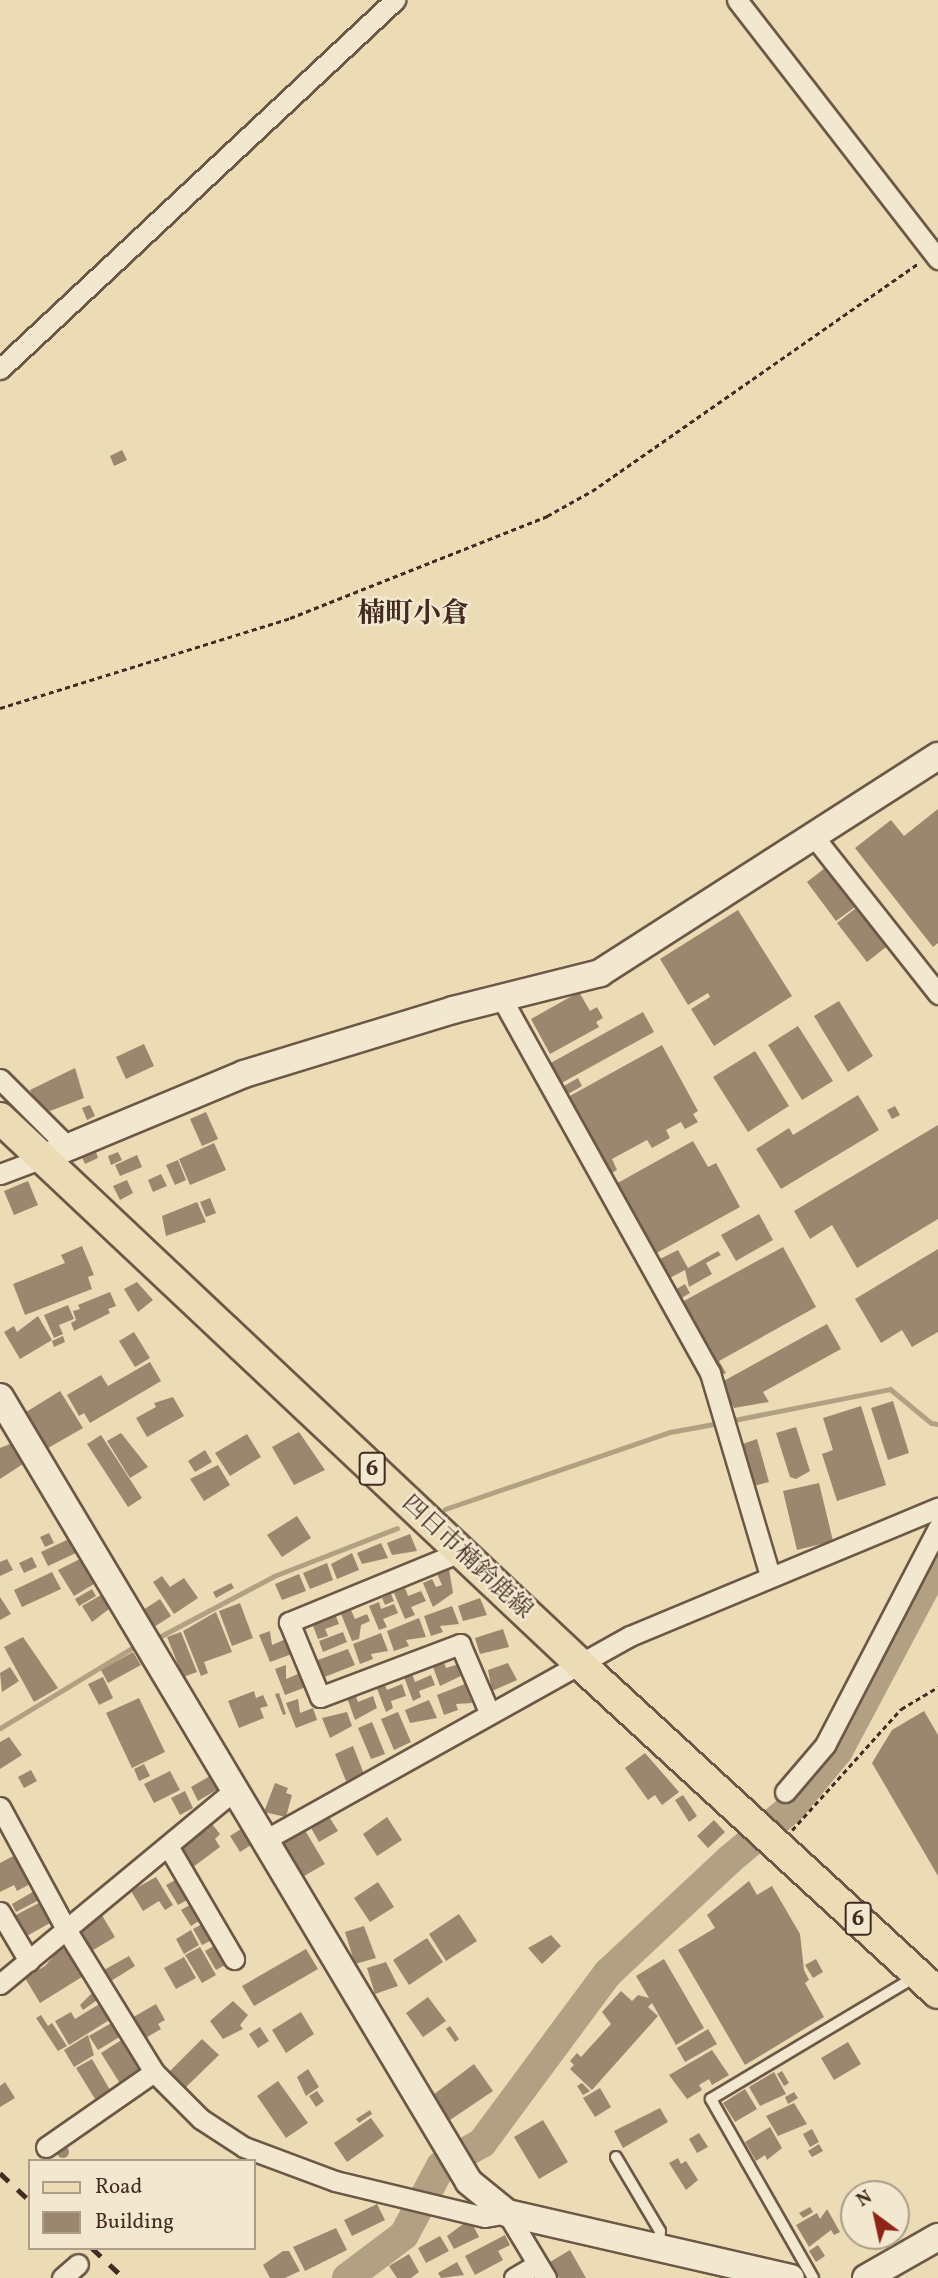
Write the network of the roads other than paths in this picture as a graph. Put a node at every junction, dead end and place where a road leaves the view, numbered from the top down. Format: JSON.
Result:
{"nodes":[{"id":1,"x":395,"y":0,"type":"edge"},
{"id":2,"x":737,"y":0,"type":"edge"},
{"id":3,"x":935,"y":255,"type":"edge"},
{"id":4,"x":0,"y":369,"type":"edge"},
{"id":5,"x":938,"y":756,"type":"edge"},
{"id":6,"x":815,"y":838,"type":"junction"},
{"id":7,"x":938,"y":994,"type":"edge"},
{"id":8,"x":502,"y":999,"type":"junction"},
{"id":9,"x":0,"y":1079,"type":"edge"},
{"id":10,"x":0,"y":1118,"type":"edge"},
{"id":11,"x":69,"y":1149,"type":"junction"},
{"id":12,"x":40,"y":1159,"type":"junction"},
{"id":13,"x":0,"y":1174,"type":"edge"},
{"id":14,"x":0,"y":1397,"type":"edge"},
{"id":15,"x":938,"y":1508,"type":"edge"},
{"id":16,"x":938,"y":1528,"type":"edge"},
{"id":17,"x":460,"y":1552,"type":"junction"},
{"id":18,"x":770,"y":1575,"type":"junction"},
{"id":19,"x":580,"y":1664,"type":"junction"},
{"id":20,"x":489,"y":1712,"type":"junction"},
{"id":21,"x":233,"y":1791,"type":"junction"},
{"id":22,"x":785,"y":1792,"type":"dead end"},
{"id":23,"x":0,"y":1807,"type":"edge"},
{"id":24,"x":263,"y":1841,"type":"junction"},
{"id":25,"x":168,"y":1846,"type":"junction"},
{"id":26,"x":0,"y":1912,"type":"edge"},
{"id":27,"x":67,"y":1931,"type":"junction"},
{"id":28,"x":234,"y":1959,"type":"dead end"},
{"id":29,"x":29,"y":1961,"type":"junction"},
{"id":30,"x":0,"y":1984,"type":"edge"},
{"id":31,"x":928,"y":1984,"type":"edge"},
{"id":32,"x":153,"y":2072,"type":"junction"},
{"id":33,"x":46,"y":2147,"type":"dead end"},
{"id":34,"x":616,"y":2157,"type":"dead end"},
{"id":35,"x":507,"y":2213,"type":"junction"},
{"id":36,"x":938,"y":2237,"type":"edge"},
{"id":37,"x":659,"y":2250,"type":"junction"},
{"id":38,"x":78,"y":2264,"type":"dead end"},
{"id":39,"x":541,"y":2271,"type":"edge"},
{"id":40,"x":742,"y":2273,"type":"edge"},
{"id":41,"x":62,"y":2278,"type":"edge"},
{"id":42,"x":514,"y":2278,"type":"edge"},
{"id":43,"x":791,"y":2278,"type":"edge"},
{"id":44,"x":814,"y":2278,"type":"edge"},
{"id":45,"x":866,"y":2278,"type":"edge"}],
"edges":[{"from":1,"to":4,"type":"street"},
{"from":2,"to":3,"type":"street"},
{"from":5,"to":6,"type":"street"},
{"from":6,"to":7,"type":"street"},
{"from":6,"to":8,"type":"street"},
{"from":8,"to":11,"type":"street"},
{"from":8,"to":18,"type":"street"},
{"from":9,"to":11,"type":"street"},
{"from":10,"to":12,"type":"main road","name":"四日市楠鈴鹿線","number":"6"},
{"from":11,"to":12,"type":"street"},
{"from":12,"to":13,"type":"street"},
{"from":12,"to":17,"type":"main road","name":"四日市楠鈴鹿線","number":"6"},
{"from":14,"to":21,"type":"street"},
{"from":15,"to":18,"type":"street"},
{"from":16,"to":22,"type":"street"},
{"from":17,"to":19,"type":"main road","name":"四日市楠鈴鹿線","number":"6"},
{"from":17,"to":20,"type":"street"},
{"from":18,"to":19,"type":"street"},
{"from":19,"to":20,"type":"street"},
{"from":19,"to":31,"type":"main road","name":"四日市楠鈴鹿線","number":"6"},
{"from":20,"to":24,"type":"street"},
{"from":21,"to":24,"type":"street"},
{"from":21,"to":25,"type":"street"},
{"from":23,"to":27,"type":"street"},
{"from":24,"to":35,"type":"street"},
{"from":25,"to":27,"type":"street"},
{"from":25,"to":28,"type":"street"},
{"from":26,"to":29,"type":"street"},
{"from":27,"to":29,"type":"street"},
{"from":27,"to":32,"type":"street"},
{"from":29,"to":30,"type":"street"},
{"from":31,"to":44,"type":"lane"},
{"from":32,"to":33,"type":"street"},
{"from":32,"to":35,"type":"street"},
{"from":34,"to":37,"type":"lane"},
{"from":35,"to":37,"type":"street"},
{"from":35,"to":39,"type":"street"},
{"from":36,"to":45,"type":"street"},
{"from":37,"to":40,"type":"street"},
{"from":38,"to":41,"type":"street"},
{"from":39,"to":42,"type":"street"},
{"from":40,"to":43,"type":"street"}]}
